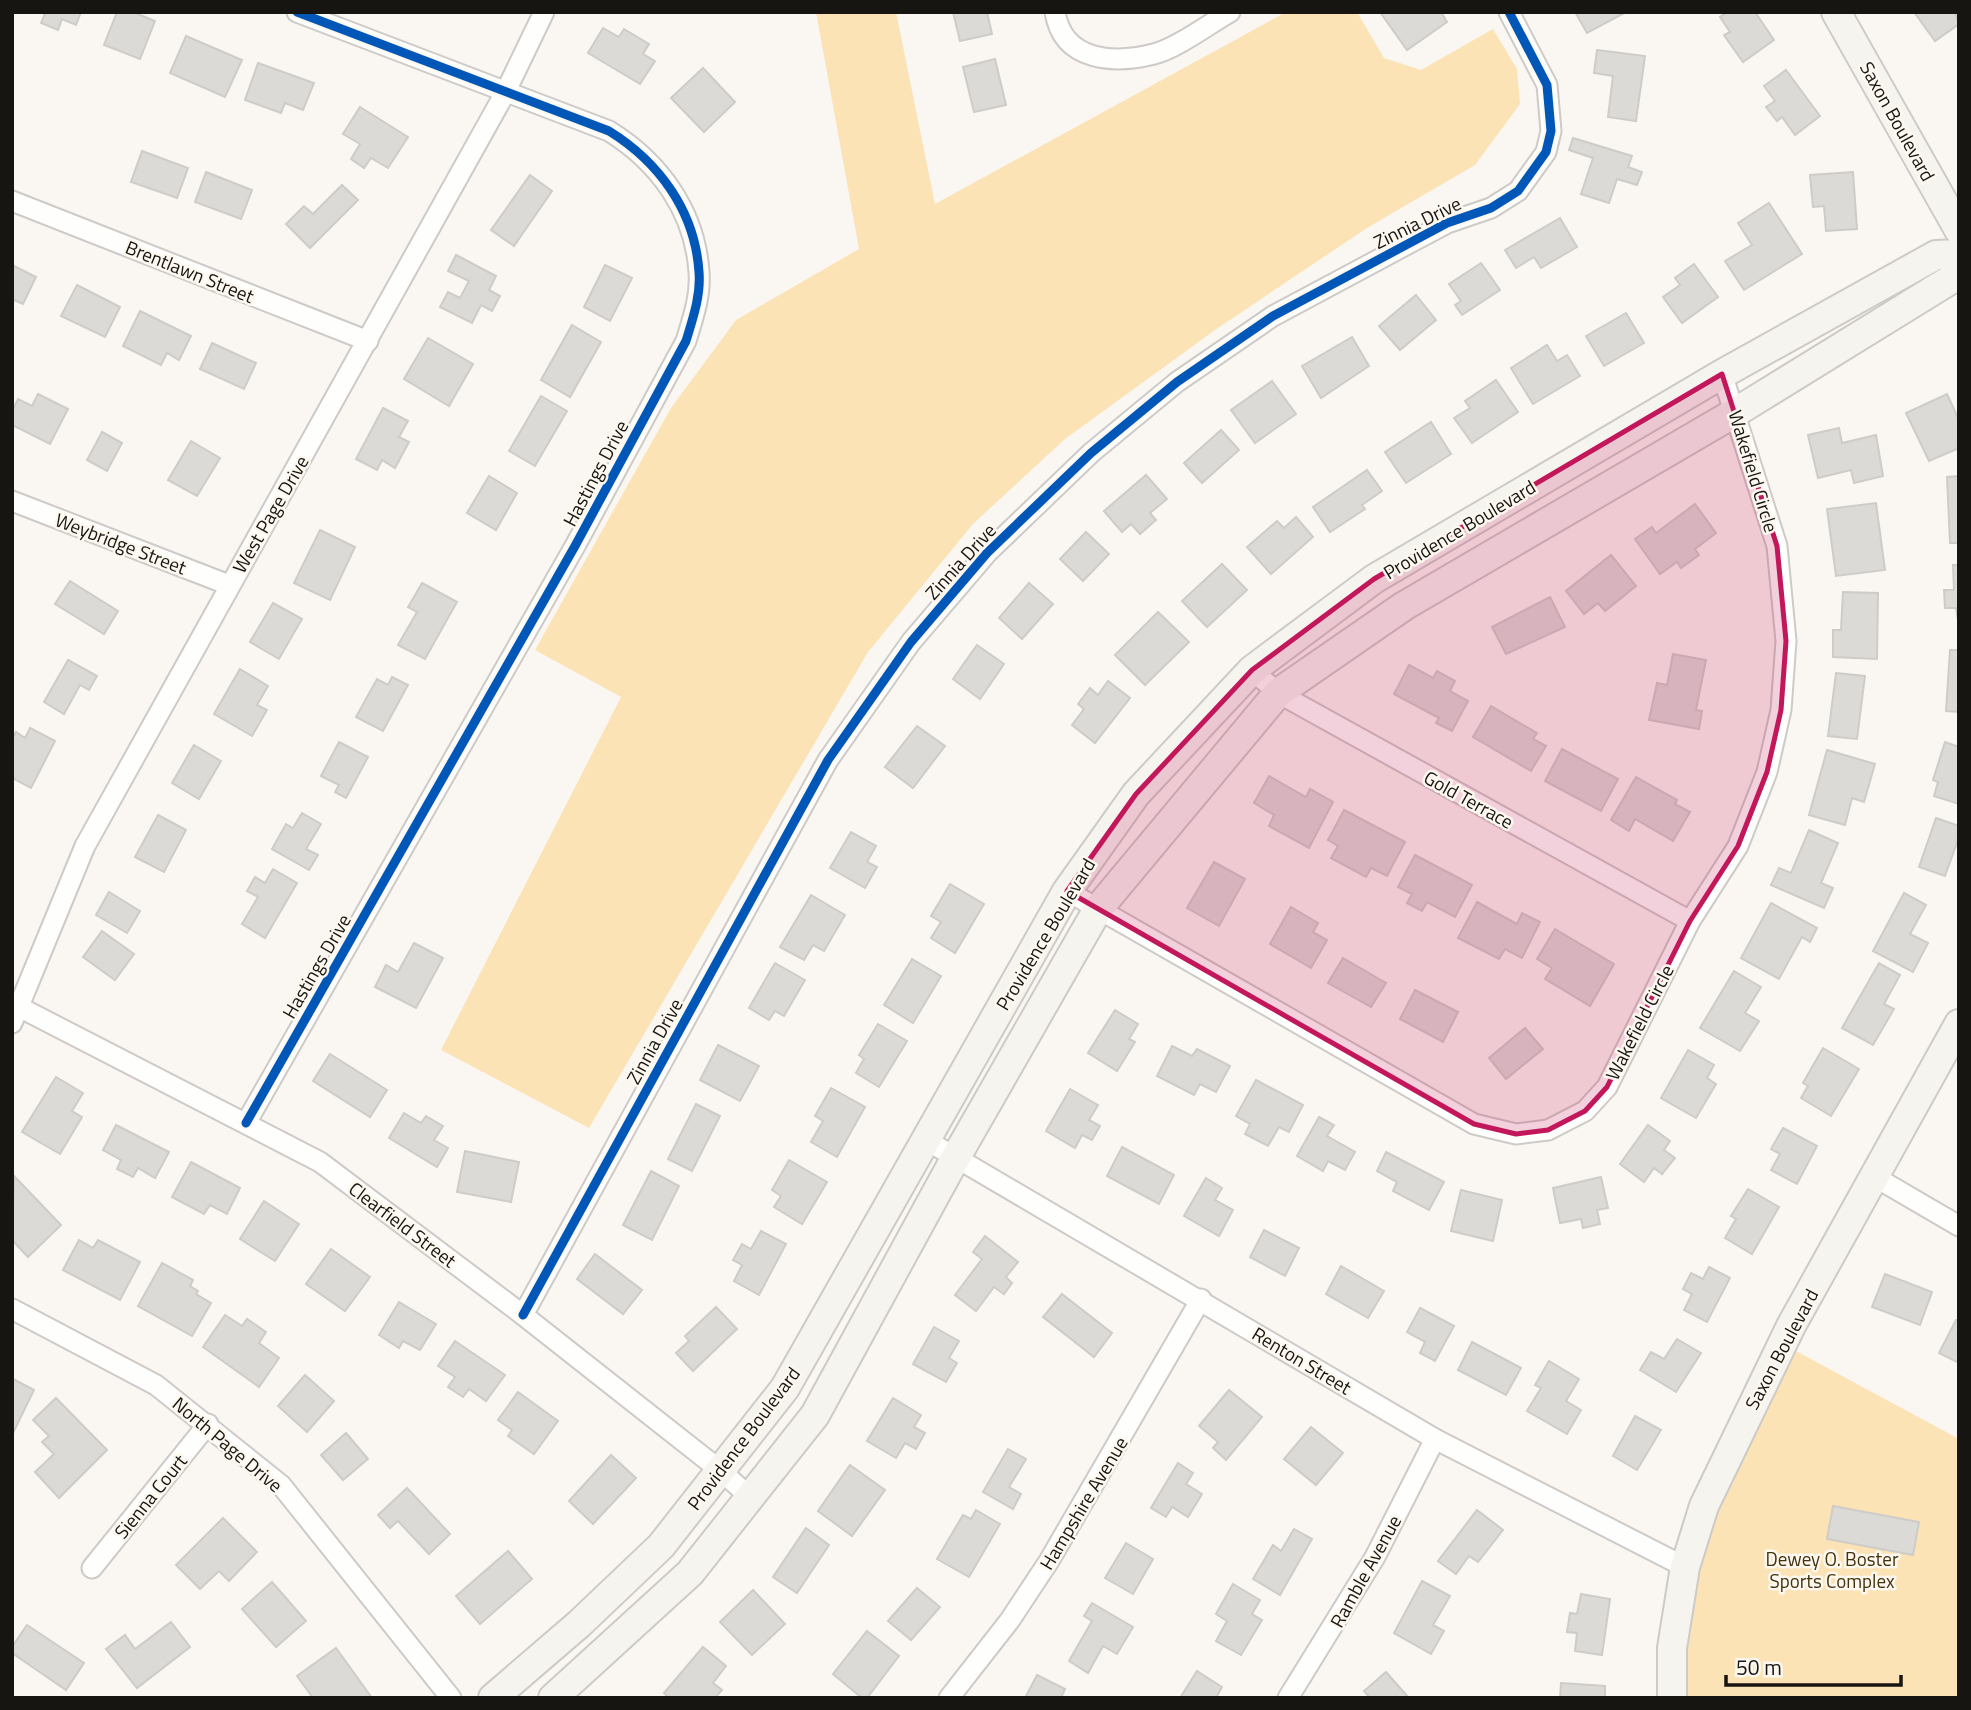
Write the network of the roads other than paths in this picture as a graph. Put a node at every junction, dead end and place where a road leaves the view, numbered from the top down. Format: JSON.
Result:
{"nodes":[{"id":1,"x":297,"y":12,"type":"edge"},
{"id":2,"x":544,"y":12,"type":"edge"},
{"id":3,"x":1055,"y":12,"type":"edge"},
{"id":4,"x":1230,"y":12,"type":"edge"},
{"id":5,"x":1509,"y":12,"type":"edge"},
{"id":6,"x":1836,"y":12,"type":"edge"},
{"id":7,"x":505,"y":93,"type":"junction"},
{"id":8,"x":12,"y":201,"type":"edge"},
{"id":9,"x":1959,"y":230,"type":"edge"},
{"id":10,"x":1959,"y":254,"type":"edge"},
{"id":11,"x":1959,"y":270,"type":"edge"},
{"id":12,"x":368,"y":341,"type":"junction"},
{"id":13,"x":1722,"y":374,"type":"junction"},
{"id":14,"x":1736,"y":412,"type":"junction"},
{"id":15,"x":12,"y":501,"type":"edge"},
{"id":16,"x":229,"y":585,"type":"junction"},
{"id":17,"x":1252,"y":670,"type":"junction"},
{"id":18,"x":1278,"y":693,"type":"junction"},
{"id":19,"x":1067,"y":891,"type":"junction"},
{"id":20,"x":1098,"y":909,"type":"junction"},
{"id":21,"x":1690,"y":921,"type":"junction"},
{"id":22,"x":16,"y":1015,"type":"edge"},
{"id":23,"x":1959,"y":1024,"type":"edge"},
{"id":24,"x":246,"y":1123,"type":"junction"},
{"id":25,"x":926,"y":1140,"type":"junction"},
{"id":26,"x":956,"y":1157,"type":"junction"},
{"id":27,"x":1875,"y":1177,"type":"junction"},
{"id":28,"x":1959,"y":1226,"type":"edge"},
{"id":29,"x":1201,"y":1299,"type":"junction"},
{"id":30,"x":12,"y":1309,"type":"edge"},
{"id":31,"x":523,"y":1315,"type":"junction"},
{"id":32,"x":208,"y":1424,"type":"junction"},
{"id":33,"x":1435,"y":1439,"type":"junction"},
{"id":34,"x":721,"y":1471,"type":"junction"},
{"id":35,"x":751,"y":1498,"type":"junction"},
{"id":36,"x":1685,"y":1567,"type":"junction"},
{"id":37,"x":92,"y":1568,"type":"dead end"},
{"id":38,"x":451,"y":1698,"type":"edge"},
{"id":39,"x":493,"y":1698,"type":"edge"},
{"id":40,"x":553,"y":1698,"type":"edge"},
{"id":41,"x":949,"y":1698,"type":"edge"},
{"id":42,"x":1288,"y":1698,"type":"edge"},
{"id":43,"x":1672,"y":1698,"type":"edge"}],
"edges":[{"from":1,"to":7,"type":"street","name":"Hastings Drive"},
{"from":2,"to":7,"type":"street","name":"West Page Drive"},
{"from":3,"to":4,"type":"street"},
{"from":5,"to":31,"type":"street","name":"Zinnia Drive"},
{"from":6,"to":9,"type":"main road","name":"Saxon Boulevard"},
{"from":7,"to":12,"type":"street","name":"West Page Drive"},
{"from":7,"to":24,"type":"street","name":"Hastings Drive"},
{"from":8,"to":12,"type":"street","name":"Brentlawn Street"},
{"from":10,"to":13,"type":"main road","name":"Providence Boulevard"},
{"from":11,"to":14,"type":"main road","name":"Providence Boulevard"},
{"from":12,"to":16,"type":"street","name":"West Page Drive"},
{"from":13,"to":14,"type":"street","name":"Wakefield Circle"},
{"from":13,"to":17,"type":"main road","name":"Providence Boulevard"},
{"from":14,"to":18,"type":"main road","name":"Providence Boulevard"},
{"from":14,"to":21,"type":"street","name":"Wakefield Circle"},
{"from":15,"to":16,"type":"street","name":"Weybridge Street"},
{"from":16,"to":22,"type":"street","name":"West Page Drive"},
{"from":17,"to":18,"type":"street","name":"Gold Terrace"},
{"from":17,"to":19,"type":"main road","name":"Providence Boulevard"},
{"from":18,"to":20,"type":"main road","name":"Providence Boulevard"},
{"from":18,"to":21,"type":"street","name":"Gold Terrace"},
{"from":19,"to":20,"type":"street","name":"Wakefield Circle"},
{"from":19,"to":25,"type":"main road","name":"Providence Boulevard"},
{"from":20,"to":21,"type":"street","name":"Wakefield Circle"},
{"from":20,"to":26,"type":"main road","name":"Providence Boulevard"},
{"from":22,"to":24,"type":"street","name":"Clearfield Street"},
{"from":23,"to":27,"type":"main road","name":"Saxon Boulevard"},
{"from":24,"to":31,"type":"street","name":"Clearfield Street"},
{"from":25,"to":26,"type":"street","name":"Renton Street"},
{"from":25,"to":34,"type":"main road","name":"Providence Boulevard"},
{"from":26,"to":29,"type":"street","name":"Renton Street"},
{"from":26,"to":35,"type":"main road","name":"Providence Boulevard"},
{"from":27,"to":28,"type":"street"},
{"from":27,"to":36,"type":"main road","name":"Saxon Boulevard"},
{"from":29,"to":33,"type":"street","name":"Renton Street"},
{"from":29,"to":41,"type":"street","name":"Hampshire Avenue"},
{"from":30,"to":32,"type":"street","name":"North Page Drive"},
{"from":31,"to":34,"type":"street","name":"Clearfield Street"},
{"from":32,"to":37,"type":"street","name":"Sienna Court"},
{"from":32,"to":38,"type":"street","name":"North Page Drive"},
{"from":33,"to":36,"type":"street","name":"Renton Street"},
{"from":33,"to":42,"type":"street","name":"Ramble Avenue"},
{"from":34,"to":35,"type":"street","name":"Clearfield Street"},
{"from":34,"to":39,"type":"main road","name":"Providence Boulevard"},
{"from":35,"to":40,"type":"main road","name":"Providence Boulevard"},
{"from":36,"to":43,"type":"main road","name":"Saxon Boulevard"}]}
